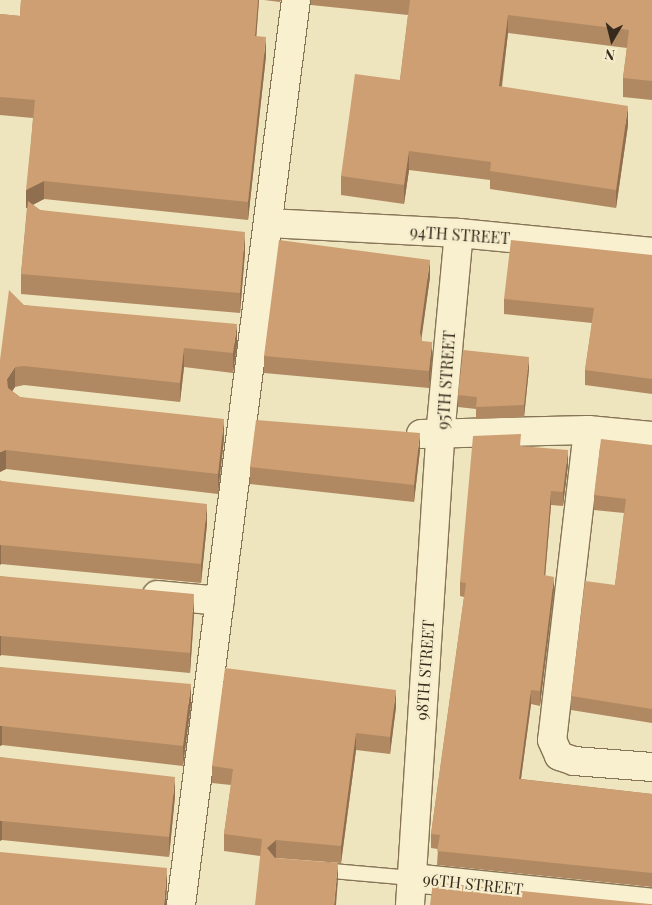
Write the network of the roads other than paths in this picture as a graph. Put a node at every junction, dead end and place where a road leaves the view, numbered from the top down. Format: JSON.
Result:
{"nodes":[{"id":1,"x":296,"y":0,"type":"edge"},
{"id":2,"x":267,"y":230,"type":"junction"},
{"id":3,"x":459,"y":234,"type":"junction"},
{"id":4,"x":237,"y":235,"type":"edge"},
{"id":5,"x":652,"y":252,"type":"edge"},
{"id":6,"x":226,"y":328,"type":"edge"},
{"id":7,"x":255,"y":330,"type":"junction"},
{"id":8,"x":214,"y":422,"type":"edge"},
{"id":9,"x":243,"y":422,"type":"junction"},
{"id":10,"x":273,"y":422,"type":"edge"},
{"id":11,"x":588,"y":430,"type":"junction"},
{"id":12,"x":390,"y":432,"type":"edge"},
{"id":13,"x":440,"y":436,"type":"junction"},
{"id":14,"x":652,"y":436,"type":"edge"},
{"id":15,"x":202,"y":508,"type":"edge"},
{"id":16,"x":232,"y":511,"type":"junction"},
{"id":17,"x":134,"y":592,"type":"edge"},
{"id":18,"x":220,"y":601,"type":"junction"},
{"id":19,"x":179,"y":688,"type":"edge"},
{"id":20,"x":208,"y":690,"type":"junction"},
{"id":21,"x":652,"y":767,"type":"edge"},
{"id":22,"x":167,"y":779,"type":"edge"},
{"id":23,"x":197,"y":783,"type":"junction"},
{"id":24,"x":304,"y":868,"type":"edge"},
{"id":25,"x":156,"y":871,"type":"edge"},
{"id":26,"x":185,"y":874,"type":"junction"},
{"id":27,"x":412,"y":878,"type":"junction"},
{"id":28,"x":652,"y":903,"type":"edge"},
{"id":29,"x":181,"y":905,"type":"edge"},
{"id":30,"x":410,"y":905,"type":"edge"}],
"edges":[{"from":1,"to":2,"type":"street"},
{"from":2,"to":3,"type":"street","name":"94TH STREET"},
{"from":2,"to":4,"type":"street","name":"94TH STREET"},
{"from":2,"to":7,"type":"street"},
{"from":3,"to":5,"type":"street","name":"94TH STREET"},
{"from":3,"to":13,"type":"street","name":"95TH STREET"},
{"from":6,"to":7,"type":"street"},
{"from":7,"to":9,"type":"street"},
{"from":8,"to":9,"type":"street"},
{"from":9,"to":10,"type":"street"},
{"from":9,"to":16,"type":"street"},
{"from":11,"to":13,"type":"street","name":"95TH STREET"},
{"from":11,"to":14,"type":"street","name":"95TH STREET"},
{"from":11,"to":21,"type":"street"},
{"from":12,"to":13,"type":"street"},
{"from":13,"to":27,"type":"street","name":"98TH STREET"},
{"from":15,"to":16,"type":"street"},
{"from":16,"to":18,"type":"street"},
{"from":17,"to":18,"type":"street"},
{"from":18,"to":20,"type":"street"},
{"from":19,"to":20,"type":"street"},
{"from":20,"to":23,"type":"street"},
{"from":22,"to":23,"type":"street"},
{"from":23,"to":26,"type":"street"},
{"from":24,"to":27,"type":"lane"},
{"from":25,"to":26,"type":"street"},
{"from":26,"to":29,"type":"street"},
{"from":27,"to":28,"type":"street","name":"96TH STREET"},
{"from":27,"to":30,"type":"street","name":"98TH STREET"}]}
